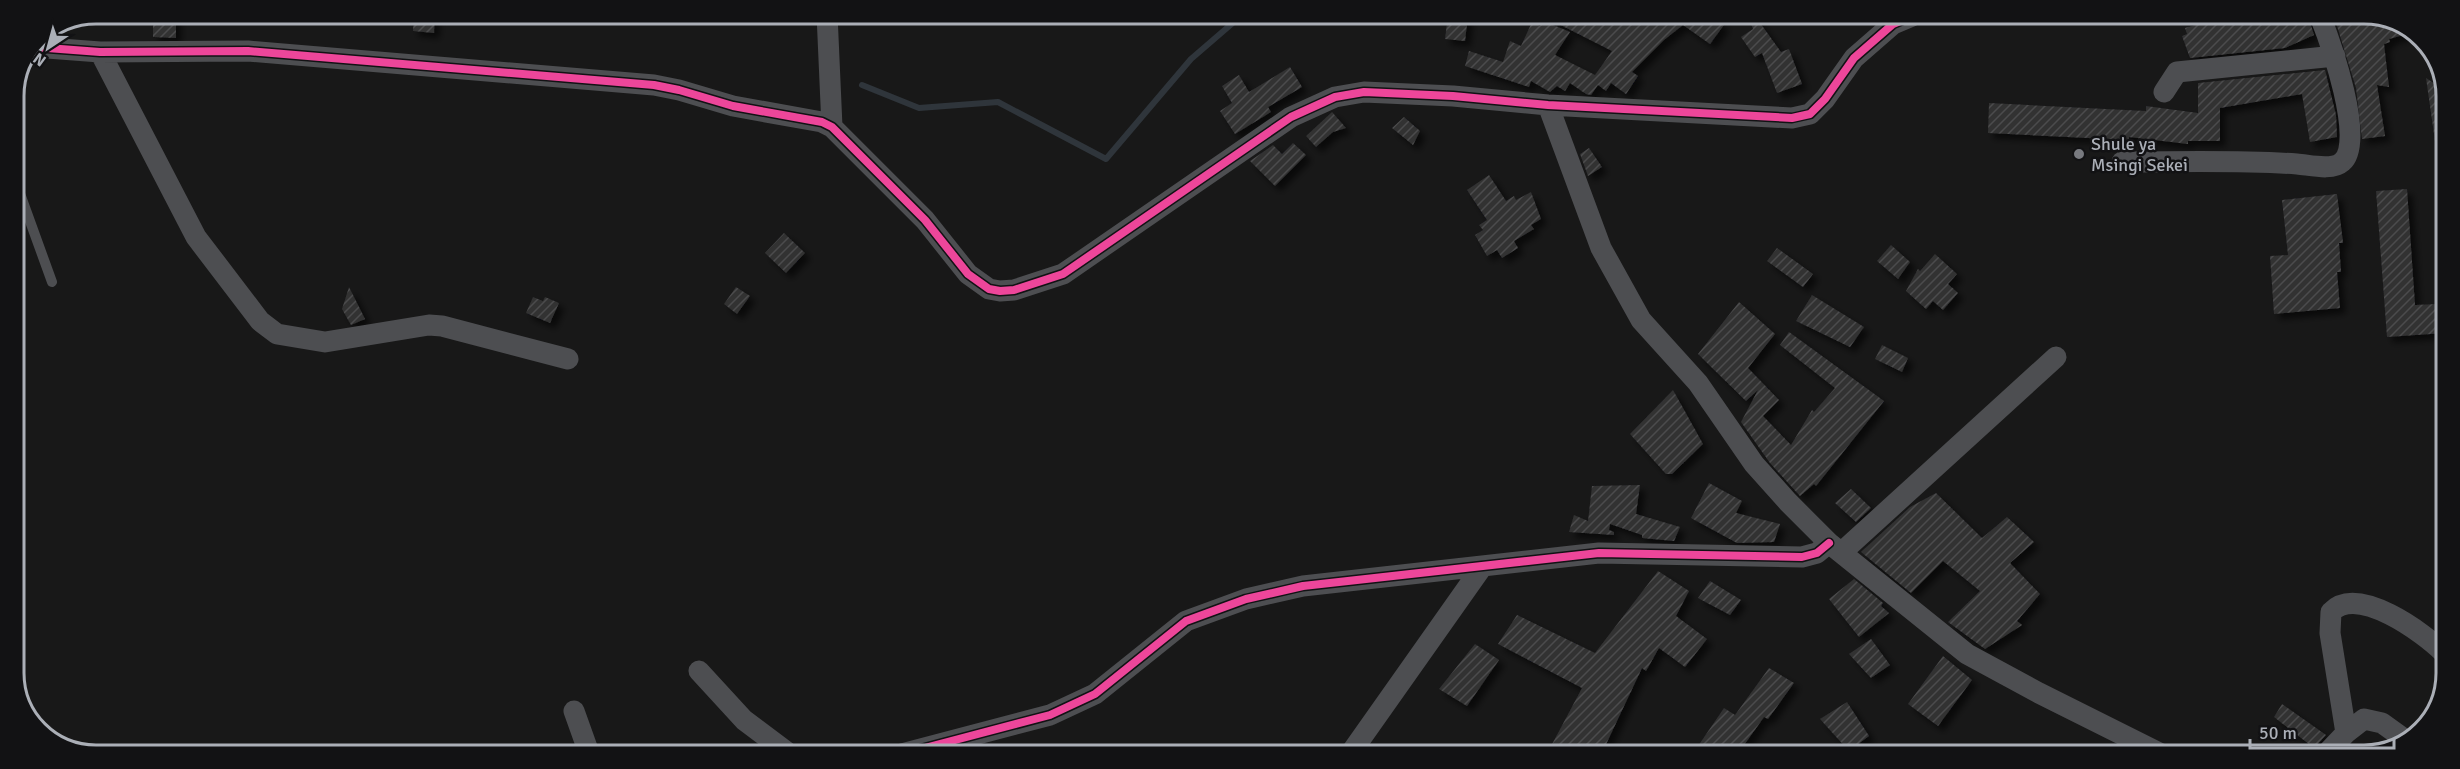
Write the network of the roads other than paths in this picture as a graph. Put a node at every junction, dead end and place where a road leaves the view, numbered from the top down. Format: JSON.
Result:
{"nodes":[{"id":1,"x":827,"y":24,"type":"edge"},
{"id":2,"x":1893,"y":24,"type":"edge"},
{"id":3,"x":2323,"y":24,"type":"edge"},
{"id":4,"x":43,"y":48,"type":"edge"},
{"id":5,"x":100,"y":52,"type":"junction"},
{"id":6,"x":2336,"y":56,"type":"junction"},
{"id":7,"x":2164,"y":92,"type":"dead end"},
{"id":8,"x":1548,"y":105,"type":"junction"},
{"id":9,"x":832,"y":127,"type":"junction"},
{"id":10,"x":2122,"y":162,"type":"dead end"},
{"id":11,"x":24,"y":205,"type":"edge"},
{"id":12,"x":52,"y":282,"type":"dead end"},
{"id":13,"x":2056,"y":357,"type":"dead end"},
{"id":14,"x":568,"y":359,"type":"dead end"},
{"id":15,"x":1835,"y":548,"type":"junction"},
{"id":16,"x":1482,"y":567,"type":"junction"},
{"id":17,"x":2436,"y":646,"type":"edge"},
{"id":18,"x":699,"y":671,"type":"dead end"},
{"id":19,"x":574,"y":711,"type":"dead end"},
{"id":20,"x":2346,"y":733,"type":"junction"},
{"id":21,"x":2399,"y":736,"type":"edge"},
{"id":22,"x":586,"y":745,"type":"edge"},
{"id":23,"x":777,"y":745,"type":"edge"},
{"id":24,"x":936,"y":745,"type":"edge"},
{"id":25,"x":1356,"y":745,"type":"edge"},
{"id":26,"x":2143,"y":745,"type":"edge"},
{"id":27,"x":2335,"y":745,"type":"edge"}],
"edges":[{"from":1,"to":9,"type":"street"},
{"from":2,"to":8,"type":"street"},
{"from":3,"to":6,"type":"street"},
{"from":4,"to":5,"type":"street"},
{"from":5,"to":9,"type":"street"},
{"from":5,"to":14,"type":"street"},
{"from":6,"to":7,"type":"street"},
{"from":6,"to":10,"type":"street"},
{"from":8,"to":9,"type":"street"},
{"from":8,"to":15,"type":"street"},
{"from":11,"to":12,"type":"lane"},
{"from":13,"to":15,"type":"street"},
{"from":15,"to":16,"type":"street"},
{"from":15,"to":26,"type":"street"},
{"from":16,"to":24,"type":"street"},
{"from":16,"to":25,"type":"street"},
{"from":17,"to":20,"type":"street"},
{"from":18,"to":23,"type":"street"},
{"from":19,"to":22,"type":"street"},
{"from":20,"to":21,"type":"street"},
{"from":20,"to":27,"type":"street"}]}
